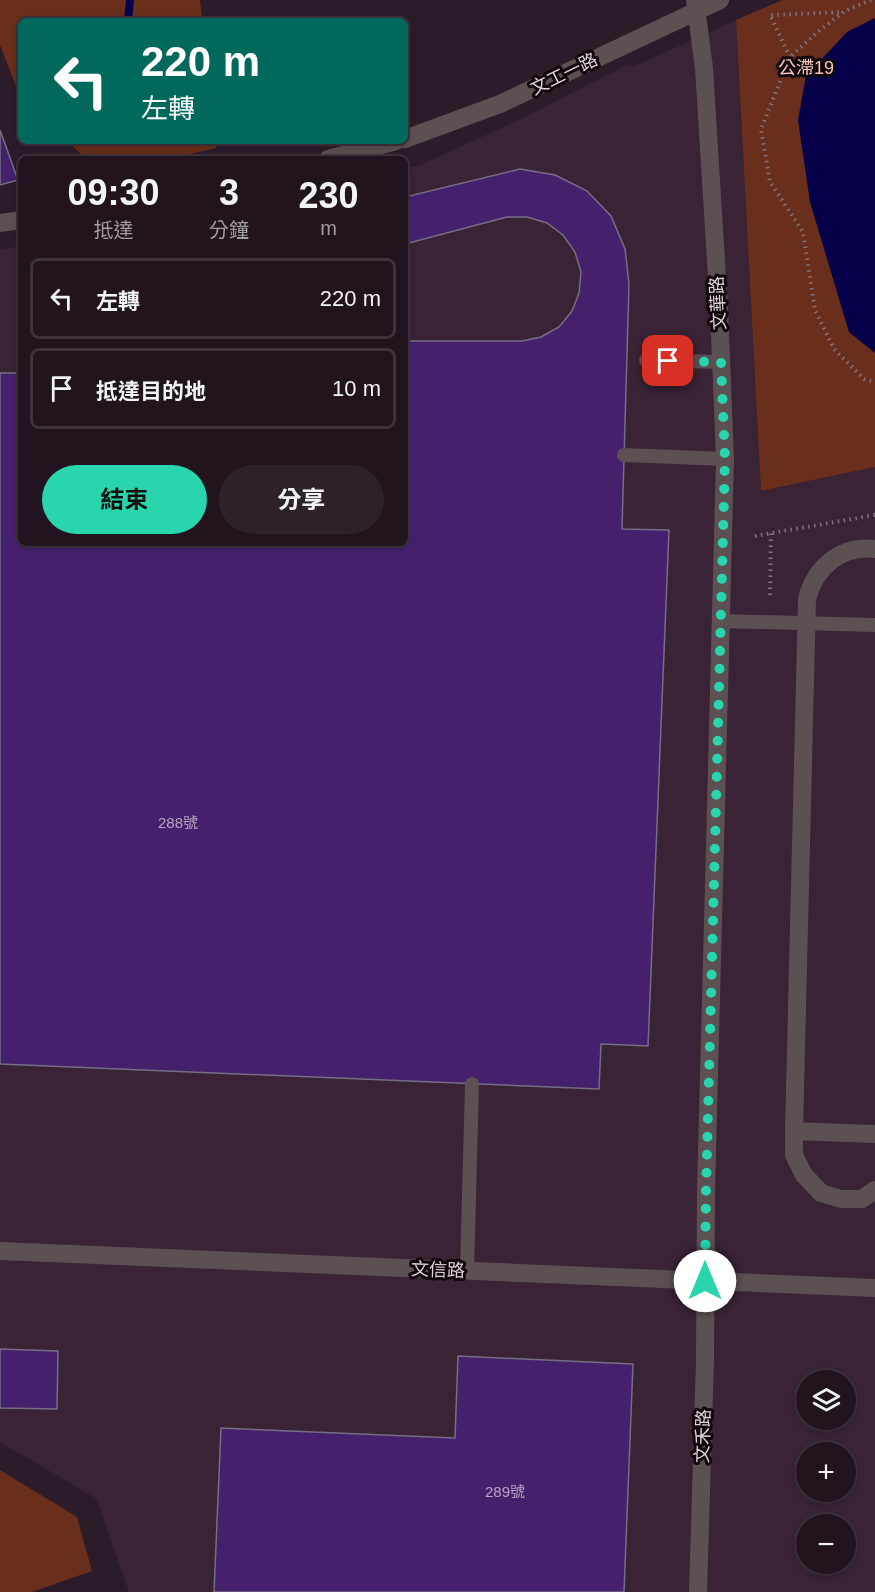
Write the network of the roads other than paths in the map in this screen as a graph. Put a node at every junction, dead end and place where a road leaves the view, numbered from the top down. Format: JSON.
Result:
{"nodes":[{"id":1,"x":720,"y":0,"type":"edge"},
{"id":2,"x":696,"y":5,"type":"edge"},
{"id":3,"x":408,"y":138,"type":"edge"},
{"id":4,"x":385,"y":144,"type":"edge"},
{"id":5,"x":339,"y":156,"type":"edge"},
{"id":6,"x":18,"y":220,"type":"edge"},
{"id":7,"x":0,"y":223,"type":"edge"},
{"id":8,"x":646,"y":360,"type":"dead end"},
{"id":9,"x":721,"y":362,"type":"junction"},
{"id":10,"x":624,"y":455,"type":"dead end"},
{"id":11,"x":725,"y":459,"type":"junction"},
{"id":12,"x":875,"y":549,"type":"edge"},
{"id":13,"x":720,"y":621,"type":"junction"},
{"id":14,"x":806,"y":623,"type":"junction"},
{"id":15,"x":875,"y":625,"type":"edge"},
{"id":16,"x":472,"y":1084,"type":"dead end"},
{"id":17,"x":794,"y":1131,"type":"junction"},
{"id":18,"x":875,"y":1134,"type":"edge"},
{"id":19,"x":875,"y":1190,"type":"edge"},
{"id":20,"x":0,"y":1251,"type":"edge"},
{"id":21,"x":467,"y":1271,"type":"junction"},
{"id":22,"x":705,"y":1281,"type":"junction"},
{"id":23,"x":875,"y":1288,"type":"edge"},
{"id":24,"x":698,"y":1592,"type":"edge"}],
"edges":[{"from":1,"to":2,"type":"street","name":"文工一路"},
{"from":2,"to":3,"type":"street","name":"文工一路"},
{"from":2,"to":9,"type":"street","name":"文華路"},
{"from":4,"to":5,"type":"street"},
{"from":6,"to":7,"type":"street"},
{"from":8,"to":9,"type":"lane"},
{"from":9,"to":11,"type":"street","name":"文華路"},
{"from":10,"to":11,"type":"lane"},
{"from":11,"to":13,"type":"street","name":"文華路"},
{"from":12,"to":14,"type":"street"},
{"from":13,"to":14,"type":"lane"},
{"from":13,"to":22,"type":"street","name":"文華路"},
{"from":14,"to":15,"type":"lane"},
{"from":14,"to":17,"type":"street"},
{"from":16,"to":21,"type":"lane"},
{"from":17,"to":18,"type":"street"},
{"from":17,"to":19,"type":"street"},
{"from":20,"to":21,"type":"street","name":"文信路"},
{"from":21,"to":22,"type":"street","name":"文信路"},
{"from":22,"to":23,"type":"street","name":"文信路"},
{"from":22,"to":24,"type":"street","name":"文禾路"}]}
